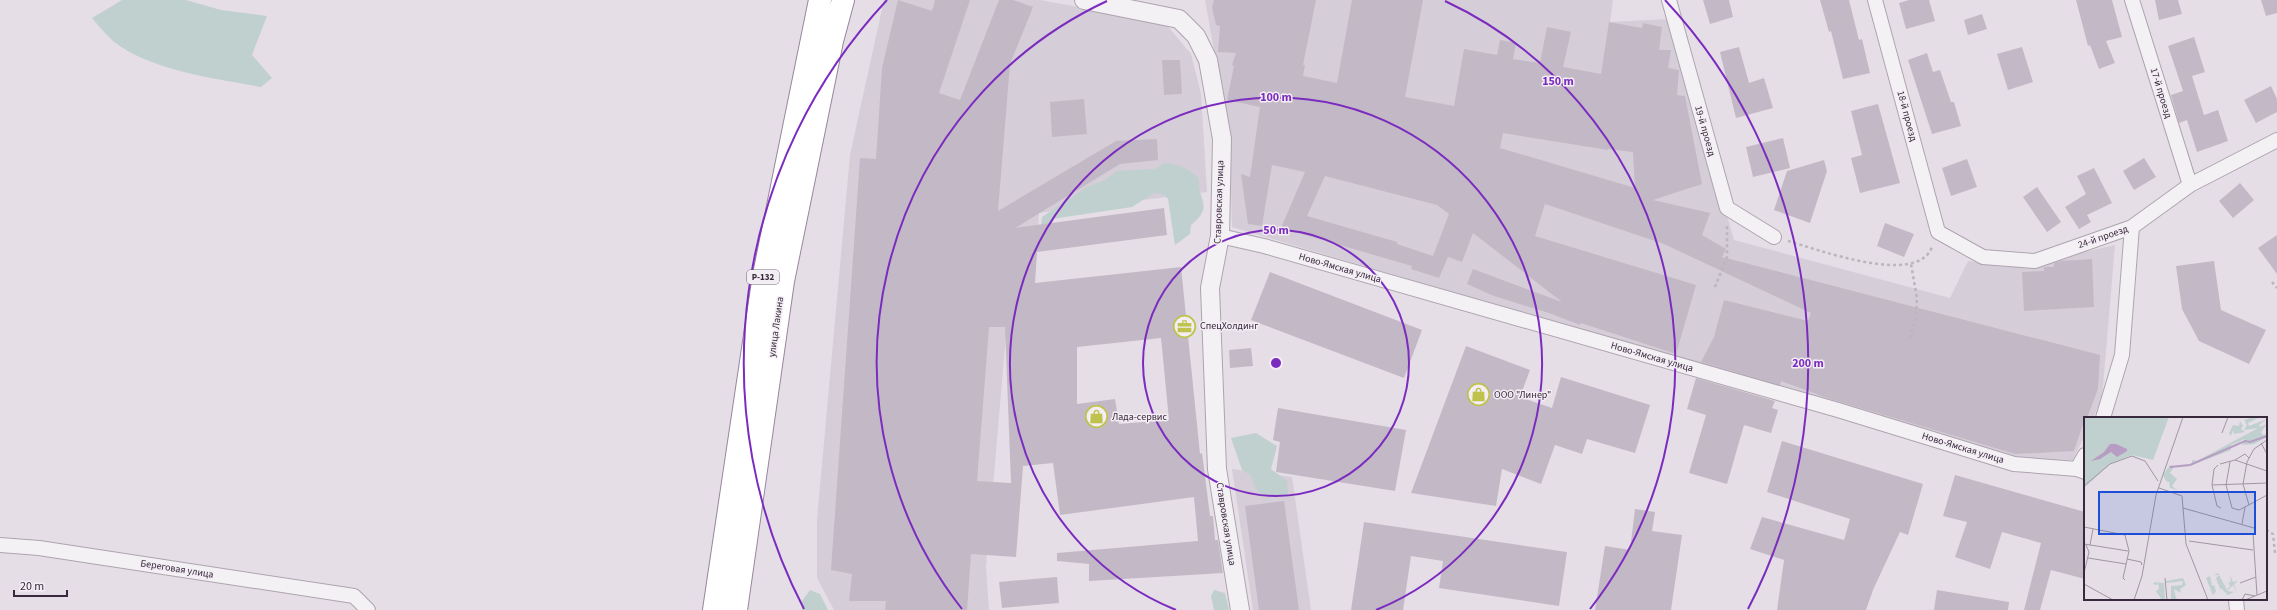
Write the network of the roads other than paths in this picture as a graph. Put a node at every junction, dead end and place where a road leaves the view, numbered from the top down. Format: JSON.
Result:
{"nodes":[{"id":1,"x":820,"y":0,"type":"edge"},
{"id":2,"x":844,"y":0,"type":"edge"},
{"id":3,"x":1084,"y":0,"type":"edge"},
{"id":4,"x":1669,"y":0,"type":"edge"},
{"id":5,"x":1875,"y":0,"type":"edge"},
{"id":6,"x":2132,"y":0,"type":"edge"},
{"id":7,"x":2277,"y":140,"type":"edge"},
{"id":8,"x":2190,"y":185,"type":"junction"},
{"id":9,"x":2132,"y":227,"type":"junction"},
{"id":10,"x":1938,"y":232,"type":"joint"},
{"id":11,"x":1220,"y":236,"type":"junction"},
{"id":12,"x":1774,"y":237,"type":"road end"},
{"id":13,"x":2103,"y":417,"type":"edge"},
{"id":14,"x":2084,"y":459,"type":"edge"},
{"id":15,"x":2081,"y":470,"type":"edge"},
{"id":16,"x":0,"y":545,"type":"edge"},
{"id":17,"x":368,"y":610,"type":"edge"},
{"id":18,"x":714,"y":610,"type":"edge"},
{"id":19,"x":736,"y":610,"type":"edge"},
{"id":20,"x":1240,"y":610,"type":"edge"}],
"edges":[{"from":1,"to":18,"type":"highway","name":"улица Лакина","number":"Р-132"},
{"from":2,"to":19,"type":"highway","name":"улица Лакина","number":"Р-132"},
{"from":3,"to":11,"type":"street","name":"Ставровская улица"},
{"from":4,"to":12,"type":"street","name":"19-й проезд"},
{"from":5,"to":10,"type":"street","name":"18-й проезд"},
{"from":6,"to":8,"type":"street","name":"17-й проезд"},
{"from":7,"to":8,"type":"street","name":"24-й проезд"},
{"from":8,"to":9,"type":"street","name":"24-й проезд"},
{"from":9,"to":10,"type":"street","name":"24-й проезд"},
{"from":9,"to":13,"type":"street"},
{"from":11,"to":15,"type":"street","name":"Ново-Ямская улица"},
{"from":11,"to":20,"type":"street","name":"Ставровская улица"},
{"from":14,"to":15,"type":"street"},
{"from":16,"to":17,"type":"street","name":"Береговая улица"}]}
